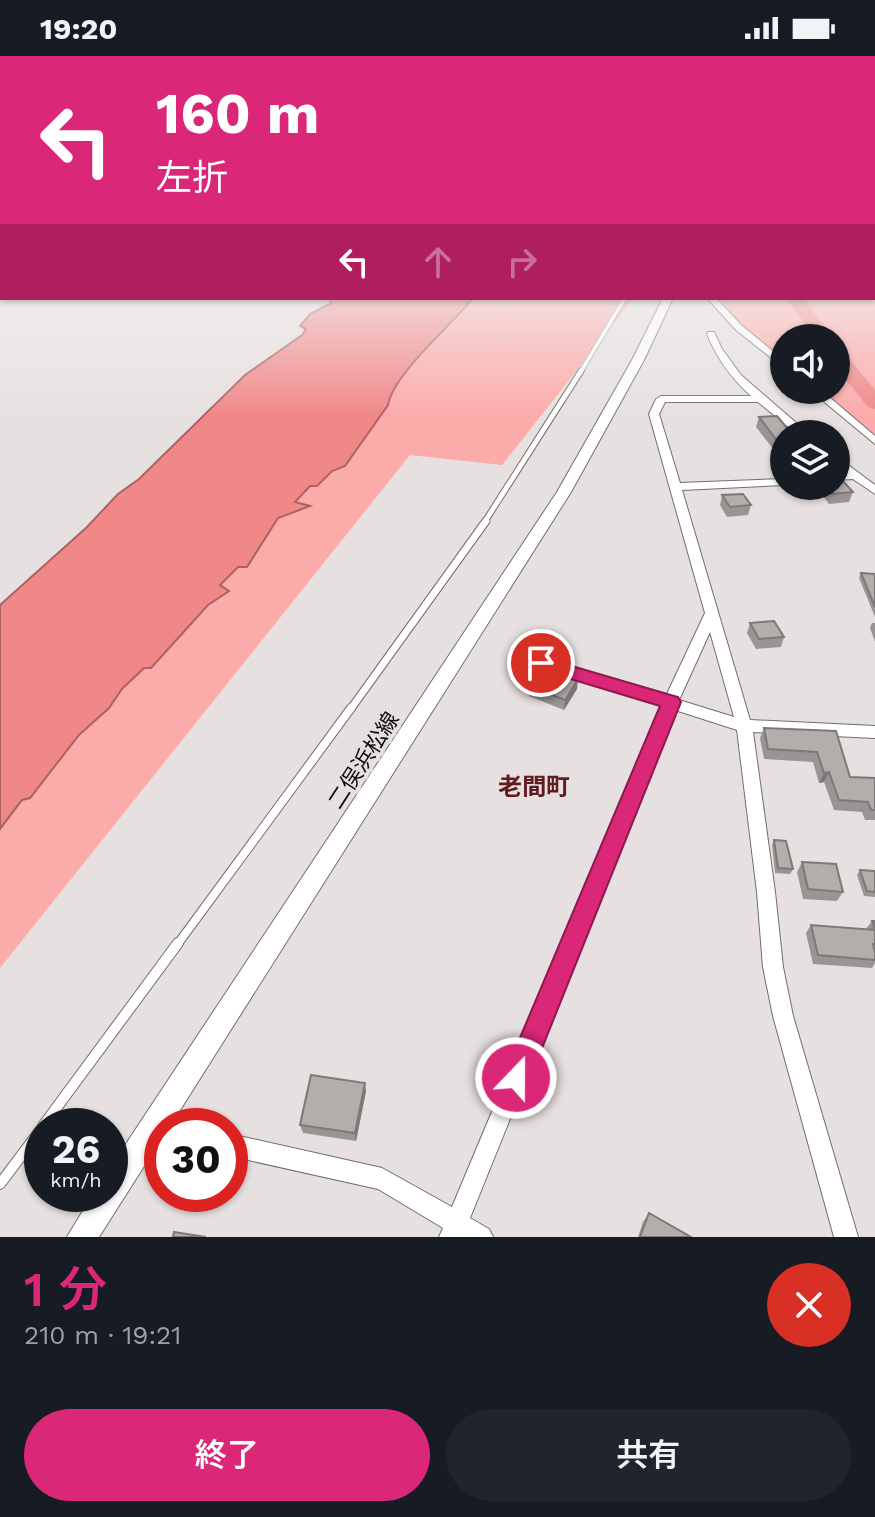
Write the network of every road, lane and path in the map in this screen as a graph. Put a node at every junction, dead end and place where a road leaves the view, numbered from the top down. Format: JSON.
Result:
{"nodes":[{"id":1,"x":620,"y":307,"type":"edge"},
{"id":2,"x":664,"y":307,"type":"edge"},
{"id":3,"x":720,"y":307,"type":"edge"},
{"id":4,"x":711,"y":334,"type":"dead end"},
{"id":5,"x":770,"y":353,"type":"edge"},
{"id":6,"x":763,"y":399,"type":"junction"},
{"id":7,"x":831,"y":404,"type":"edge"},
{"id":8,"x":788,"y":420,"type":"edge"},
{"id":9,"x":875,"y":441,"type":"edge"},
{"id":10,"x":850,"y":470,"type":"edge"},
{"id":11,"x":856,"y":475,"type":"junction"},
{"id":12,"x":850,"y":476,"type":"edge"},
{"id":13,"x":770,"y":483,"type":"edge"},
{"id":14,"x":677,"y":487,"type":"junction"},
{"id":15,"x":875,"y":491,"type":"edge"},
{"id":16,"x":711,"y":614,"type":"junction"},
{"id":17,"x":541,"y":663,"type":"dead end"},
{"id":18,"x":671,"y":702,"type":"junction"},
{"id":19,"x":744,"y":726,"type":"junction"},
{"id":20,"x":875,"y":732,"type":"edge"},
{"id":21,"x":57,"y":1108,"type":"edge"},
{"id":22,"x":248,"y":1149,"type":"edge"},
{"id":23,"x":24,"y":1152,"type":"edge"},
{"id":24,"x":0,"y":1184,"type":"edge"},
{"id":25,"x":454,"y":1230,"type":"edge"},
{"id":26,"x":82,"y":1237,"type":"edge"},
{"id":27,"x":481,"y":1237,"type":"edge"},
{"id":28,"x":846,"y":1237,"type":"edge"}],
"edges":[{"from":1,"to":21,"type":"lane"},
{"from":2,"to":26,"type":"main road","name":"二俣浜松線"},
{"from":3,"to":5,"type":"street"},
{"from":4,"to":6,"type":"street"},
{"from":6,"to":8,"type":"street"},
{"from":6,"to":14,"type":"street"},
{"from":7,"to":9,"type":"street"},
{"from":10,"to":11,"type":"street"},
{"from":11,"to":12,"type":"street"},
{"from":11,"to":15,"type":"street"},
{"from":13,"to":14,"type":"street"},
{"from":14,"to":16,"type":"street"},
{"from":16,"to":18,"type":"street"},
{"from":16,"to":19,"type":"street"},
{"from":17,"to":18,"type":"street"},
{"from":18,"to":19,"type":"street"},
{"from":18,"to":25,"type":"street"},
{"from":19,"to":20,"type":"street"},
{"from":19,"to":28,"type":"street"},
{"from":22,"to":25,"type":"street"},
{"from":23,"to":24,"type":"lane"},
{"from":25,"to":27,"type":"street"}]}
